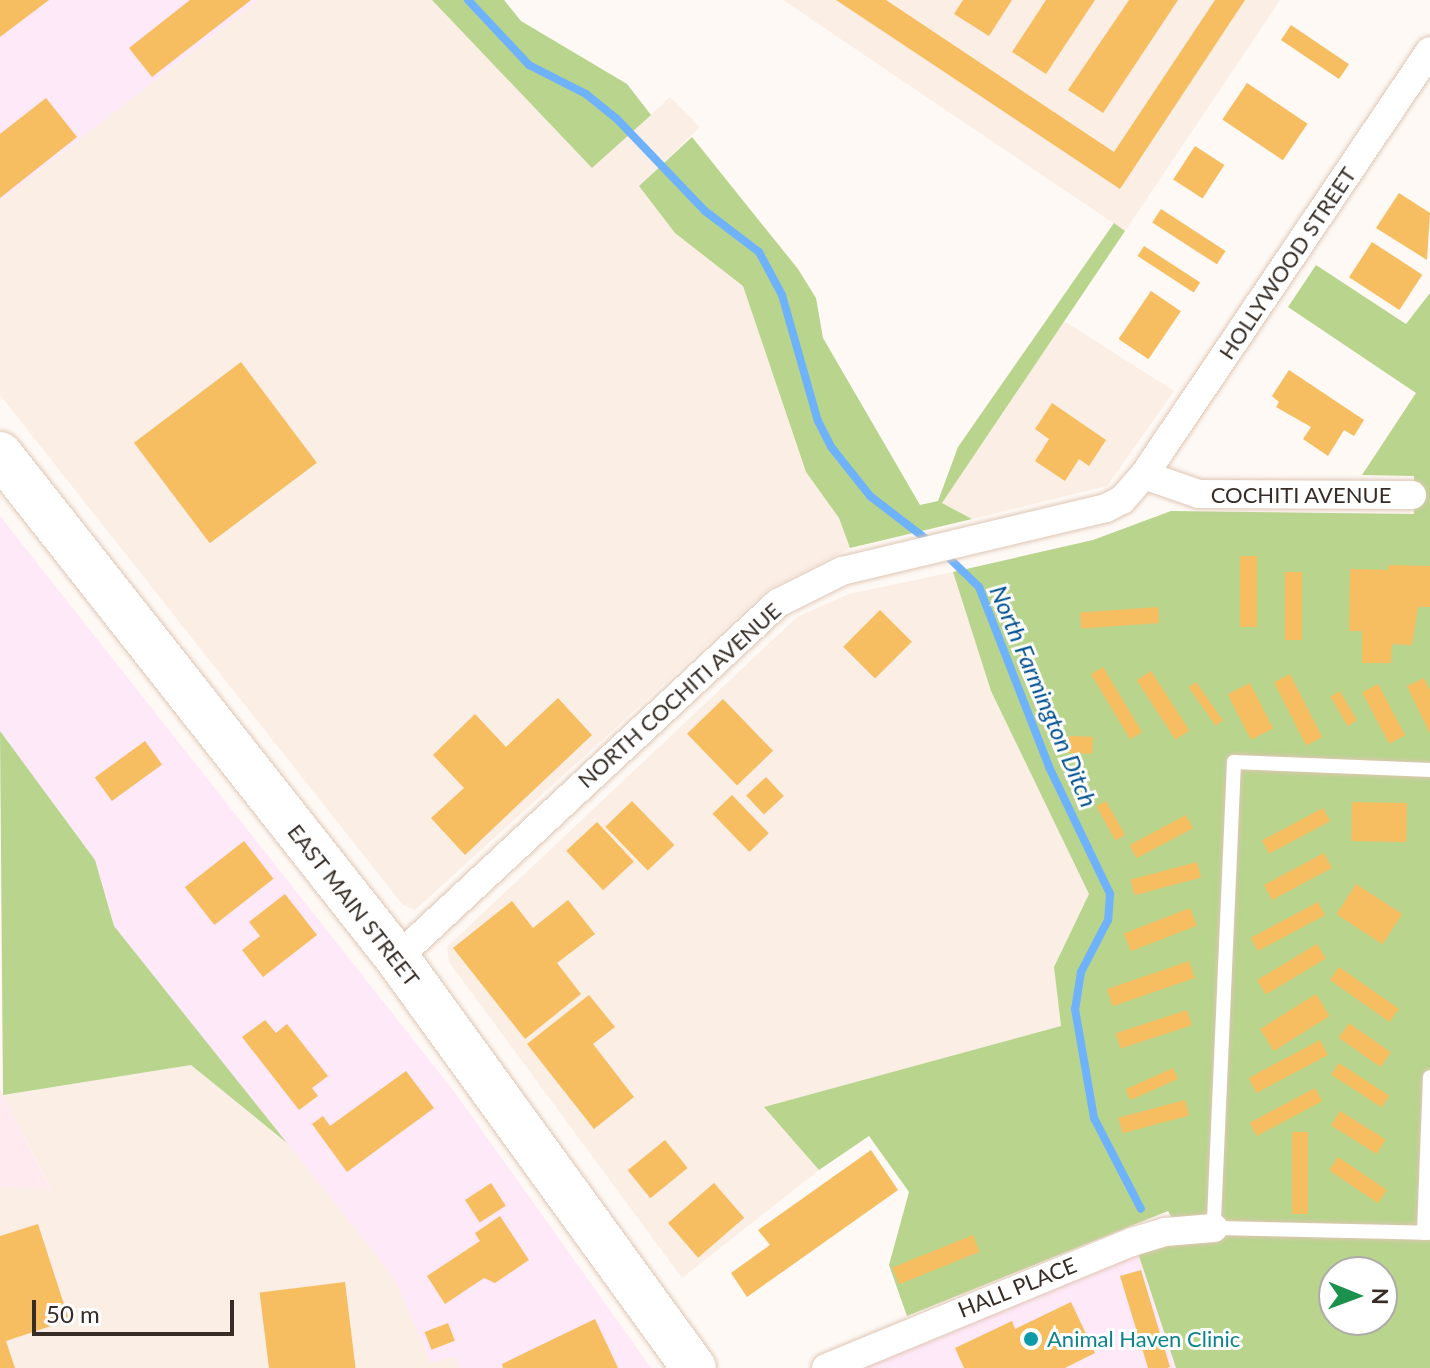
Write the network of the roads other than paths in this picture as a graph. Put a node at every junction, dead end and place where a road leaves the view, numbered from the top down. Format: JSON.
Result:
{"nodes":[{"id":1,"x":1430,"y":51,"type":"edge"},
{"id":2,"x":0,"y":454,"type":"edge"},
{"id":3,"x":1144,"y":475,"type":"junction"},
{"id":4,"x":1412,"y":495,"type":"dead end"},
{"id":5,"x":1430,"y":770,"type":"edge"},
{"id":6,"x":397,"y":958,"type":"junction"},
{"id":7,"x":1430,"y":1077,"type":"edge"},
{"id":8,"x":1214,"y":1228,"type":"junction"},
{"id":9,"x":1427,"y":1233,"type":"edge"},
{"id":10,"x":694,"y":1368,"type":"edge"},
{"id":11,"x":826,"y":1368,"type":"edge"}],
"edges":[{"from":1,"to":3,"type":"street","name":"HOLLYWOOD STREET"},
{"from":2,"to":6,"type":"main road","name":"EAST MAIN STREET"},
{"from":3,"to":4,"type":"street","name":"COCHITI AVENUE"},
{"from":3,"to":6,"type":"street","name":"NORTH COCHITI AVENUE"},
{"from":5,"to":8,"type":"lane"},
{"from":6,"to":10,"type":"main road","name":"EAST MAIN STREET"},
{"from":7,"to":9,"type":"lane"},
{"from":8,"to":9,"type":"lane"},
{"from":8,"to":11,"type":"street","name":"HALL PLACE"}]}
